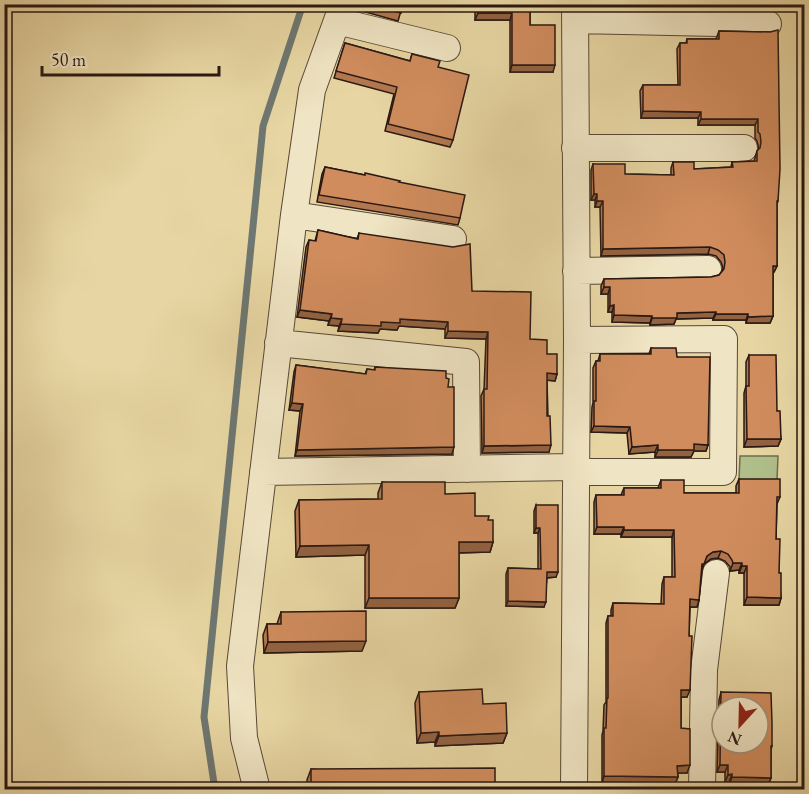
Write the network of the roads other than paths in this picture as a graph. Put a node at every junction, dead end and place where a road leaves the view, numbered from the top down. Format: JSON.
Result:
{"nodes":[{"id":1,"x":575,"y":12,"type":"edge"},
{"id":2,"x":340,"y":13,"type":"edge"},
{"id":3,"x":768,"y":24,"type":"dead end"},
{"id":4,"x":447,"y":48,"type":"dead end"},
{"id":5,"x":575,"y":148,"type":"junction"},
{"id":6,"x":744,"y":148,"type":"dead end"},
{"id":7,"x":294,"y":215,"type":"junction"},
{"id":8,"x":453,"y":239,"type":"dead end"},
{"id":9,"x":708,"y":269,"type":"dead end"},
{"id":10,"x":576,"y":271,"type":"junction"},
{"id":11,"x":577,"y":340,"type":"junction"},
{"id":12,"x":278,"y":343,"type":"junction"},
{"id":13,"x":467,"y":469,"type":"junction"},
{"id":14,"x":575,"y":469,"type":"junction"},
{"id":15,"x":263,"y":472,"type":"junction"},
{"id":16,"x":717,"y":573,"type":"dead end"},
{"id":17,"x":256,"y":789,"type":"edge"},
{"id":18,"x":574,"y":789,"type":"edge"},
{"id":19,"x":702,"y":789,"type":"edge"}],
"edges":[{"from":1,"to":3,"type":"street"},
{"from":1,"to":5,"type":"street"},
{"from":2,"to":4,"type":"street"},
{"from":2,"to":7,"type":"street"},
{"from":5,"to":6,"type":"street"},
{"from":5,"to":10,"type":"street"},
{"from":7,"to":8,"type":"street"},
{"from":7,"to":12,"type":"street"},
{"from":9,"to":10,"type":"street"},
{"from":10,"to":11,"type":"street"},
{"from":11,"to":14,"type":"street"},
{"from":11,"to":14,"type":"street"},
{"from":12,"to":13,"type":"street"},
{"from":12,"to":15,"type":"street"},
{"from":13,"to":14,"type":"street"},
{"from":13,"to":15,"type":"street"},
{"from":14,"to":18,"type":"street"},
{"from":15,"to":17,"type":"street"},
{"from":16,"to":19,"type":"street"}]}
